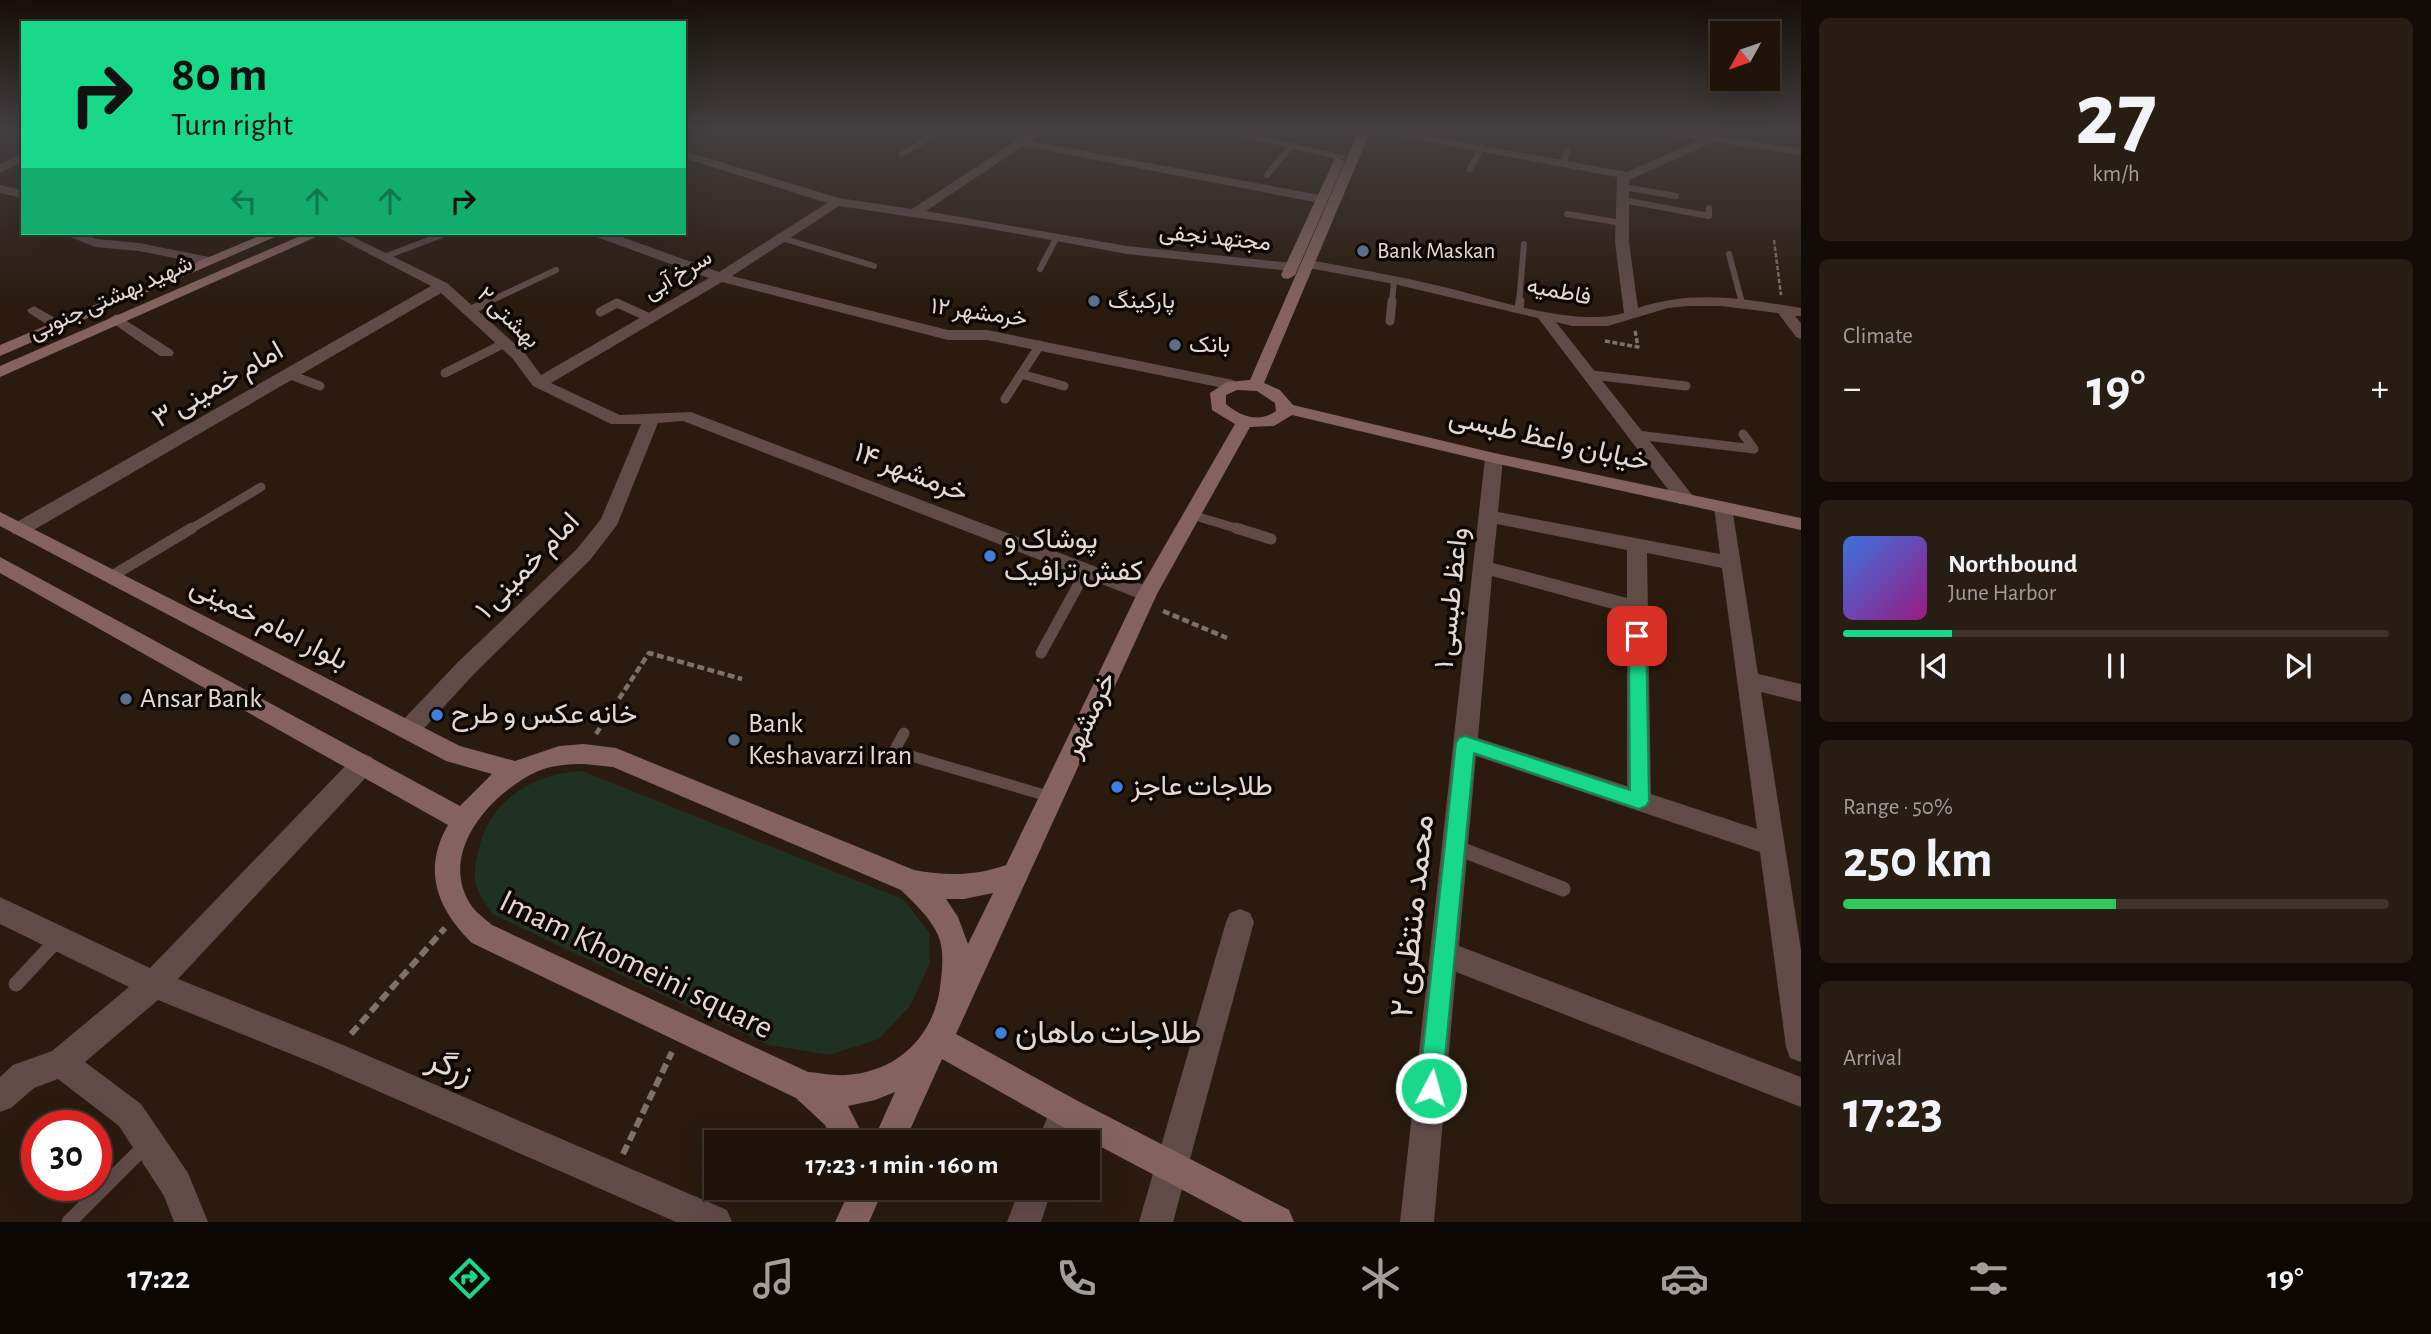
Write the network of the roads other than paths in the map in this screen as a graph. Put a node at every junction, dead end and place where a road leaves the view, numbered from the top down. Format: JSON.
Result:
{"nodes":[{"id":1,"x":789,"y":187,"type":"edge"},
{"id":2,"x":954,"y":187,"type":"edge"},
{"id":3,"x":1253,"y":187,"type":"edge"},
{"id":4,"x":1326,"y":187,"type":"edge"},
{"id":5,"x":1341,"y":187,"type":"edge"},
{"id":6,"x":1624,"y":187,"type":"edge"},
{"id":7,"x":1630,"y":187,"type":"edge"},
{"id":8,"x":1634,"y":187,"type":"edge"},
{"id":9,"x":0,"y":189,"type":"edge"},
{"id":10,"x":21,"y":194,"type":"edge"},
{"id":11,"x":1676,"y":196,"type":"dead end"},
{"id":12,"x":1320,"y":199,"type":"junction"},
{"id":13,"x":837,"y":202,"type":"junction"},
{"id":14,"x":1709,"y":208,"type":"dead end"},
{"id":15,"x":915,"y":214,"type":"junction"},
{"id":16,"x":1567,"y":214,"type":"dead end"},
{"id":17,"x":1622,"y":223,"type":"junction"},
{"id":18,"x":73,"y":235,"type":"edge"},
{"id":19,"x":272,"y":235,"type":"edge"},
{"id":20,"x":313,"y":235,"type":"edge"},
{"id":21,"x":339,"y":235,"type":"edge"},
{"id":22,"x":442,"y":235,"type":"edge"},
{"id":23,"x":604,"y":235,"type":"edge"},
{"id":24,"x":1057,"y":237,"type":"junction"},
{"id":25,"x":782,"y":238,"type":"junction"},
{"id":26,"x":1524,"y":244,"type":"dead end"},
{"id":27,"x":1729,"y":254,"type":"dead end"},
{"id":28,"x":384,"y":257,"type":"junction"},
{"id":29,"x":209,"y":261,"type":"junction"},
{"id":30,"x":1309,"y":264,"type":"junction"},
{"id":31,"x":874,"y":266,"type":"dead end"},
{"id":32,"x":1292,"y":267,"type":"junction"},
{"id":33,"x":1040,"y":269,"type":"dead end"},
{"id":34,"x":556,"y":270,"type":"dead end"},
{"id":35,"x":720,"y":277,"type":"junction"},
{"id":36,"x":1394,"y":280,"type":"junction"},
{"id":37,"x":442,"y":286,"type":"junction"},
{"id":38,"x":1742,"y":303,"type":"junction"},
{"id":39,"x":1519,"y":308,"type":"junction"},
{"id":40,"x":1783,"y":309,"type":"junction"},
{"id":41,"x":34,"y":310,"type":"dead end"},
{"id":42,"x":470,"y":311,"type":"junction"},
{"id":43,"x":600,"y":312,"type":"dead end"},
{"id":44,"x":1801,"y":312,"type":"edge"},
{"id":45,"x":1632,"y":315,"type":"junction"},
{"id":46,"x":1545,"y":316,"type":"junction"},
{"id":47,"x":650,"y":318,"type":"junction"},
{"id":48,"x":116,"y":319,"type":"junction"},
{"id":49,"x":1390,"y":321,"type":"dead end"},
{"id":50,"x":59,"y":326,"type":"junction"},
{"id":51,"x":1801,"y":334,"type":"edge"},
{"id":52,"x":505,"y":343,"type":"junction"},
{"id":53,"x":1040,"y":345,"type":"junction"},
{"id":54,"x":0,"y":351,"type":"edge"},
{"id":55,"x":166,"y":353,"type":"dead end"},
{"id":56,"x":0,"y":372,"type":"edge"},
{"id":57,"x":444,"y":373,"type":"dead end"},
{"id":58,"x":288,"y":374,"type":"junction"},
{"id":59,"x":1021,"y":374,"type":"junction"},
{"id":60,"x":1592,"y":375,"type":"junction"},
{"id":61,"x":539,"y":383,"type":"junction"},
{"id":62,"x":1244,"y":385,"type":"junction"},
{"id":63,"x":320,"y":386,"type":"dead end"},
{"id":64,"x":1064,"y":386,"type":"dead end"},
{"id":65,"x":1686,"y":386,"type":"dead end"},
{"id":66,"x":1005,"y":399,"type":"dead end"},
{"id":67,"x":1286,"y":408,"type":"junction"},
{"id":68,"x":652,"y":417,"type":"junction"},
{"id":69,"x":1245,"y":421,"type":"junction"},
{"id":70,"x":1743,"y":434,"type":"dead end"},
{"id":71,"x":1637,"y":435,"type":"junction"},
{"id":72,"x":1494,"y":458,"type":"junction"},
{"id":73,"x":261,"y":487,"type":"dead end"},
{"id":74,"x":1686,"y":500,"type":"junction"},
{"id":75,"x":1723,"y":508,"type":"junction"},
{"id":76,"x":1192,"y":515,"type":"junction"},
{"id":77,"x":1488,"y":516,"type":"junction"},
{"id":78,"x":0,"y":518,"type":"edge"},
{"id":79,"x":1801,"y":524,"type":"edge"},
{"id":80,"x":20,"y":528,"type":"junction"},
{"id":81,"x":1271,"y":539,"type":"dead end"},
{"id":82,"x":1637,"y":546,"type":"junction"},
{"id":83,"x":1731,"y":563,"type":"junction"},
{"id":84,"x":0,"y":564,"type":"edge"},
{"id":85,"x":1483,"y":567,"type":"junction"},
{"id":86,"x":1086,"y":570,"type":"junction"},
{"id":87,"x":112,"y":576,"type":"junction"},
{"id":88,"x":1145,"y":598,"type":"junction"},
{"id":89,"x":1637,"y":608,"type":"junction"},
{"id":90,"x":1041,"y":653,"type":"dead end"},
{"id":91,"x":1748,"y":680,"type":"junction"},
{"id":92,"x":1801,"y":693,"type":"edge"},
{"id":93,"x":408,"y":730,"type":"junction"},
{"id":94,"x":904,"y":733,"type":"dead end"},
{"id":95,"x":1465,"y":743,"type":"junction"},
{"id":96,"x":363,"y":764,"type":"junction"},
{"id":97,"x":516,"y":771,"type":"junction"},
{"id":98,"x":1051,"y":797,"type":"junction"},
{"id":99,"x":1639,"y":801,"type":"junction"},
{"id":100,"x":463,"y":820,"type":"junction"},
{"id":101,"x":1772,"y":845,"type":"junction"},
{"id":102,"x":1455,"y":847,"type":"junction"},
{"id":103,"x":1015,"y":874,"type":"junction"},
{"id":104,"x":910,"y":881,"type":"junction"},
{"id":105,"x":1563,"y":889,"type":"dead end"},
{"id":106,"x":0,"y":910,"type":"edge"},
{"id":107,"x":1240,"y":922,"type":"dead end"},
{"id":108,"x":60,"y":937,"type":"junction"},
{"id":109,"x":1444,"y":954,"type":"junction"},
{"id":110,"x":1795,"y":964,"type":"edge"},
{"id":111,"x":16,"y":984,"type":"dead end"},
{"id":112,"x":154,"y":984,"type":"junction"},
{"id":113,"x":938,"y":1036,"type":"junction"},
{"id":114,"x":1801,"y":1047,"type":"edge"},
{"id":115,"x":61,"y":1063,"type":"junction"},
{"id":116,"x":807,"y":1087,"type":"junction"},
{"id":117,"x":1801,"y":1092,"type":"edge"},
{"id":118,"x":0,"y":1097,"type":"edge"},
{"id":119,"x":1065,"y":1111,"type":"junction"},
{"id":120,"x":844,"y":1130,"type":"edge"},
{"id":121,"x":894,"y":1130,"type":"edge"},
{"id":122,"x":1058,"y":1130,"type":"edge"},
{"id":123,"x":148,"y":1143,"type":"junction"},
{"id":124,"x":1170,"y":1166,"type":"junction"},
{"id":125,"x":1032,"y":1200,"type":"edge"},
{"id":126,"x":69,"y":1222,"type":"edge"},
{"id":127,"x":191,"y":1222,"type":"edge"},
{"id":128,"x":715,"y":1222,"type":"edge"},
{"id":129,"x":1024,"y":1222,"type":"edge"},
{"id":130,"x":1156,"y":1222,"type":"edge"},
{"id":131,"x":1277,"y":1222,"type":"edge"},
{"id":132,"x":1417,"y":1222,"type":"edge"}],
"edges":[{"from":1,"to":13,"type":"street","name":"مجتهد نجفی"},
{"from":2,"to":15,"type":"street"},
{"from":3,"to":12,"type":"street"},
{"from":4,"to":12,"type":"main road"},
{"from":5,"to":30,"type":"main road"},
{"from":6,"to":17,"type":"street"},
{"from":7,"to":14,"type":"lane"},
{"from":8,"to":11,"type":"lane"},
{"from":9,"to":10,"type":"street"},
{"from":12,"to":32,"type":"main road"},
{"from":13,"to":15,"type":"street","name":"مجتهد نجفی"},
{"from":13,"to":25,"type":"street","name":"سرخ آبی"},
{"from":15,"to":24,"type":"street","name":"مجتهد نجفی"},
{"from":16,"to":17,"type":"lane"},
{"from":17,"to":45,"type":"street"},
{"from":18,"to":29,"type":"street"},
{"from":19,"to":29,"type":"main road","name":"شهید بهشتی جنوبی"},
{"from":20,"to":48,"type":"main road","name":"شهید بهشتی جنوبی"},
{"from":21,"to":28,"type":"street","name":"بهشتی ۲"},
{"from":22,"to":28,"type":"lane"},
{"from":23,"to":35,"type":"street","name":"خرمشهر ۱۲"},
{"from":24,"to":32,"type":"street","name":"مجتهد نجفی"},
{"from":24,"to":33,"type":"lane"},
{"from":25,"to":31,"type":"lane"},
{"from":25,"to":35,"type":"street","name":"سرخ آبی"},
{"from":26,"to":39,"type":"lane"},
{"from":27,"to":38,"type":"lane"},
{"from":28,"to":37,"type":"street","name":"بهشتی ۲"},
{"from":29,"to":50,"type":"main road","name":"شهید بهشتی جنوبی"},
{"from":30,"to":36,"type":"street","name":"فاطمیه"},
{"from":30,"to":62,"type":"main road"},
{"from":32,"to":62,"type":"main road"},
{"from":34,"to":42,"type":"lane"},
{"from":35,"to":47,"type":"street","name":"سرخ آبی"},
{"from":35,"to":53,"type":"street","name":"خرمشهر ۱۲"},
{"from":36,"to":39,"type":"street","name":"فاطمیه"},
{"from":36,"to":49,"type":"lane"},
{"from":37,"to":42,"type":"street","name":"بهشتی ۲"},
{"from":37,"to":58,"type":"street","name":"امام خمینی ۳"},
{"from":38,"to":40,"type":"street","name":"فاطمیه"},
{"from":38,"to":45,"type":"street","name":"فاطمیه"},
{"from":39,"to":46,"type":"street","name":"فاطمیه"},
{"from":40,"to":44,"type":"street","name":"فاطمیه"},
{"from":40,"to":51,"type":"street"},
{"from":41,"to":50,"type":"street"},
{"from":42,"to":52,"type":"street","name":"بهشتی ۲"},
{"from":43,"to":47,"type":"lane"},
{"from":45,"to":46,"type":"street","name":"فاطمیه"},
{"from":46,"to":60,"type":"street"},
{"from":47,"to":61,"type":"street","name":"سرخ آبی"},
{"from":48,"to":55,"type":"street"},
{"from":48,"to":56,"type":"main road","name":"شهید بهشتی جنوبی"},
{"from":50,"to":54,"type":"main road","name":"شهید بهشتی جنوبی"},
{"from":52,"to":57,"type":"lane"},
{"from":52,"to":61,"type":"street","name":"بهشتی ۲"},
{"from":53,"to":59,"type":"lane"},
{"from":53,"to":62,"type":"street","name":"خرمشهر ۱۲"},
{"from":58,"to":63,"type":"lane"},
{"from":58,"to":80,"type":"street","name":"امام خمینی ۳"},
{"from":59,"to":64,"type":"lane"},
{"from":59,"to":66,"type":"lane"},
{"from":60,"to":65,"type":"lane"},
{"from":60,"to":71,"type":"street"},
{"from":61,"to":68,"type":"street","name":"بهشتی ۲"},
{"from":62,"to":67,"type":"main road"},
{"from":62,"to":69,"type":"main road"},
{"from":67,"to":69,"type":"main road"},
{"from":67,"to":72,"type":"main road","name":"خیابان واعظ طبسی"},
{"from":68,"to":86,"type":"street","name":"خرمشهر ۱۴"},
{"from":68,"to":93,"type":"street","name":"امام خمینی ۱"},
{"from":69,"to":76,"type":"main road","name":"خرمشهر"},
{"from":70,"to":71,"type":"lane"},
{"from":71,"to":74,"type":"street"},
{"from":72,"to":74,"type":"main road","name":"خیابان واعظ طبسی"},
{"from":72,"to":77,"type":"street","name":"واعظ طبسی ۱"},
{"from":73,"to":87,"type":"lane"},
{"from":74,"to":75,"type":"main road","name":"خیابان واعظ طبسی"},
{"from":75,"to":79,"type":"main road","name":"خیابان واعظ طبسی"},
{"from":75,"to":83,"type":"street"},
{"from":76,"to":81,"type":"lane"},
{"from":76,"to":88,"type":"main road","name":"خرمشهر"},
{"from":77,"to":82,"type":"street"},
{"from":77,"to":85,"type":"street","name":"واعظ طبسی ۱"},
{"from":78,"to":80,"type":"main road","name":"بلوار امام خمینی"},
{"from":80,"to":87,"type":"main road","name":"بلوار امام خمینی"},
{"from":82,"to":83,"type":"street"},
{"from":82,"to":89,"type":"street"},
{"from":83,"to":91,"type":"street"},
{"from":84,"to":96,"type":"main road"},
{"from":85,"to":89,"type":"street"},
{"from":85,"to":95,"type":"street","name":"واعظ طبسی ۱"},
{"from":86,"to":88,"type":"street","name":"خرمشهر ۱۴"},
{"from":86,"to":90,"type":"lane"},
{"from":87,"to":93,"type":"main road","name":"بلوار امام خمینی"},
{"from":88,"to":98,"type":"main road","name":"خرمشهر"},
{"from":89,"to":99,"type":"street"},
{"from":91,"to":92,"type":"street"},
{"from":91,"to":101,"type":"street"},
{"from":93,"to":97,"type":"main road","name":"بلوار امام خمینی"},
{"from":94,"to":98,"type":"lane"},
{"from":95,"to":99,"type":"street"},
{"from":95,"to":102,"type":"street","name":"محمد منتظری ۲"},
{"from":96,"to":100,"type":"main road"},
{"from":96,"to":112,"type":"street"},
{"from":97,"to":100,"type":"main road","name":"Imam Khomeini square"},
{"from":97,"to":104,"type":"main road","name":"Imam Khomeini square"},
{"from":98,"to":103,"type":"main road","name":"خرمشهر"},
{"from":99,"to":101,"type":"street"},
{"from":100,"to":116,"type":"main road","name":"Imam Khomeini square"},
{"from":101,"to":110,"type":"street"},
{"from":102,"to":105,"type":"lane"},
{"from":102,"to":109,"type":"street","name":"محمد منتظری ۲"},
{"from":103,"to":104,"type":"main road"},
{"from":103,"to":113,"type":"main road","name":"خرمشهر"},
{"from":104,"to":113,"type":"main road","name":"Imam Khomeini square"},
{"from":106,"to":108,"type":"street","name":"زرگر"},
{"from":107,"to":124,"type":"street"},
{"from":108,"to":111,"type":"lane"},
{"from":108,"to":112,"type":"street","name":"زرگر"},
{"from":109,"to":117,"type":"street"},
{"from":109,"to":132,"type":"street","name":"محمد منتظری ۲"},
{"from":110,"to":114,"type":"street"},
{"from":112,"to":115,"type":"street"},
{"from":112,"to":128,"type":"street","name":"زرگر"},
{"from":113,"to":116,"type":"main road","name":"Imam Khomeini square"},
{"from":113,"to":119,"type":"main road"},
{"from":113,"to":121,"type":"main road"},
{"from":115,"to":118,"type":"street"},
{"from":115,"to":123,"type":"street"},
{"from":116,"to":120,"type":"main road"},
{"from":119,"to":122,"type":"street"},
{"from":119,"to":124,"type":"main road"},
{"from":123,"to":126,"type":"lane"},
{"from":123,"to":127,"type":"street"},
{"from":124,"to":130,"type":"street"},
{"from":124,"to":131,"type":"main road"},
{"from":125,"to":129,"type":"street"}]}
